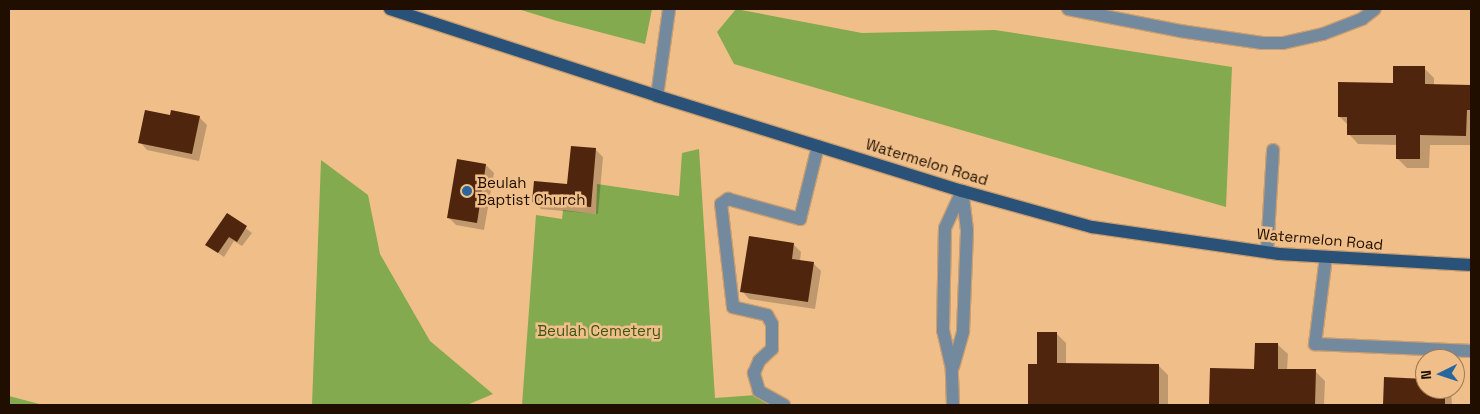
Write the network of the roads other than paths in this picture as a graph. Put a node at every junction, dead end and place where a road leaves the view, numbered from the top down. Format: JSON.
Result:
{"nodes":[{"id":1,"x":390,"y":9,"type":"edge"},
{"id":2,"x":669,"y":9,"type":"edge"},
{"id":3,"x":1068,"y":9,"type":"edge"},
{"id":4,"x":1375,"y":9,"type":"edge"},
{"id":5,"x":1133,"y":15,"type":"edge"},
{"id":6,"x":656,"y":96,"type":"junction"},
{"id":7,"x":818,"y":146,"type":"junction"},
{"id":8,"x":1273,"y":150,"type":"dead end"},
{"id":9,"x":962,"y":191,"type":"junction"},
{"id":10,"x":1267,"y":252,"type":"junction"},
{"id":11,"x":1326,"y":257,"type":"junction"},
{"id":12,"x":1471,"y":265,"type":"edge"},
{"id":13,"x":1471,"y":351,"type":"edge"},
{"id":14,"x":952,"y":370,"type":"junction"},
{"id":15,"x":784,"y":405,"type":"edge"},
{"id":16,"x":952,"y":405,"type":"edge"}],
"edges":[{"from":1,"to":6,"type":"main road","name":"Watermelon Road"},
{"from":2,"to":6,"type":"street"},
{"from":3,"to":5,"type":"street"},
{"from":4,"to":5,"type":"street"},
{"from":6,"to":7,"type":"main road","name":"Watermelon Road"},
{"from":7,"to":9,"type":"main road","name":"Watermelon Road"},
{"from":7,"to":15,"type":"street"},
{"from":8,"to":10,"type":"street"},
{"from":9,"to":10,"type":"main road","name":"Watermelon Road"},
{"from":9,"to":14,"type":"street"},
{"from":9,"to":14,"type":"street"},
{"from":10,"to":11,"type":"main road","name":"Watermelon Road"},
{"from":11,"to":12,"type":"main road","name":"Watermelon Road"},
{"from":11,"to":13,"type":"street"},
{"from":14,"to":16,"type":"street"}]}
